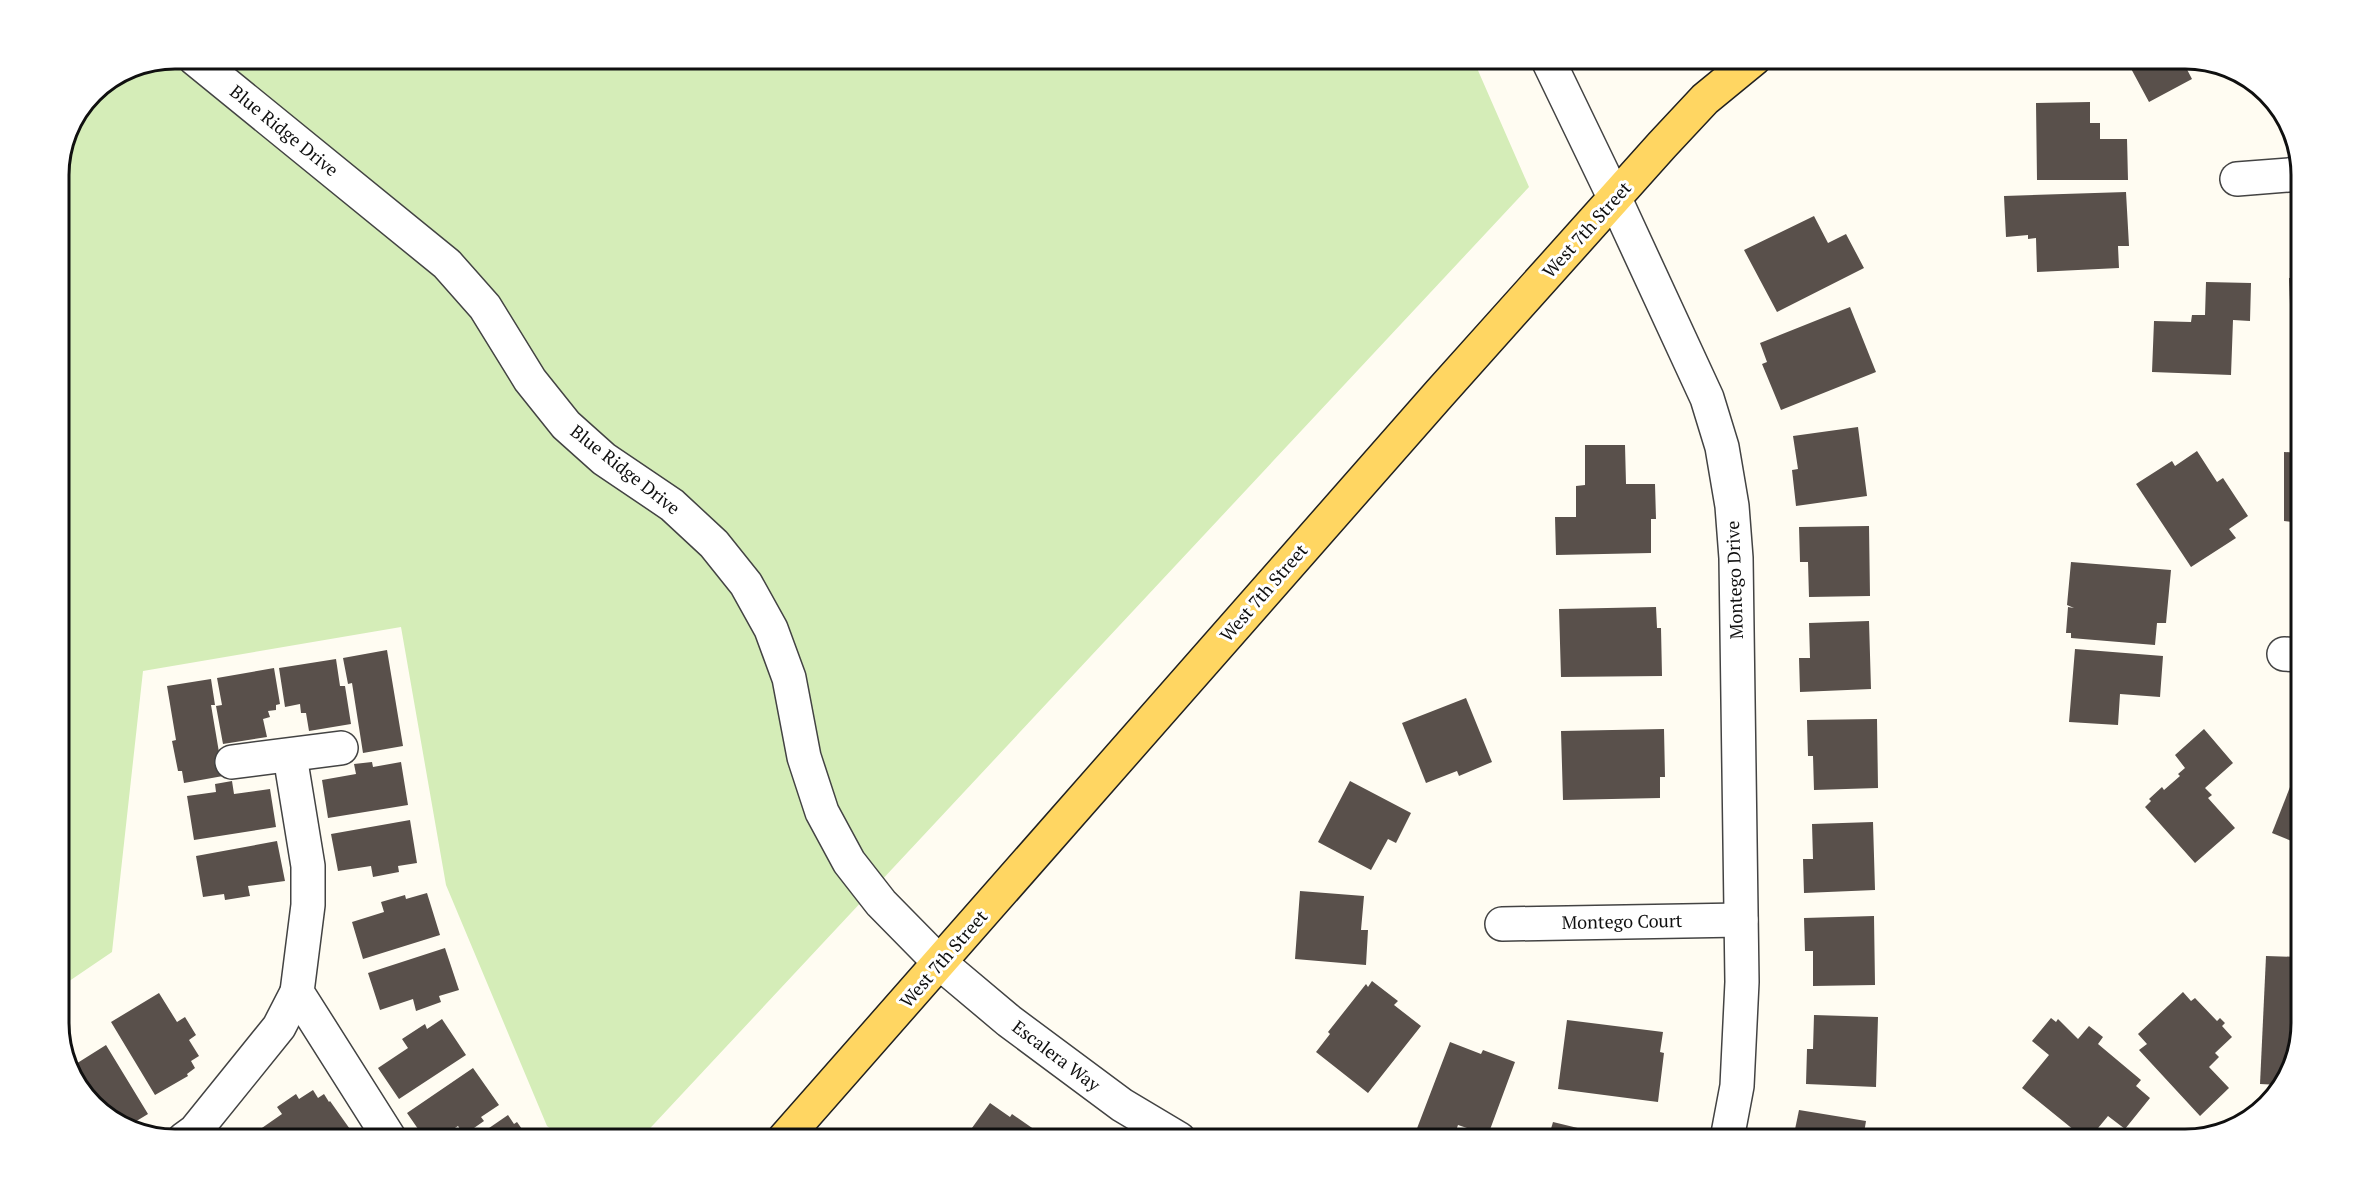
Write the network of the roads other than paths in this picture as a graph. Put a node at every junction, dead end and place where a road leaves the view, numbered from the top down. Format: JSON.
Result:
{"nodes":[{"id":1,"x":208,"y":69,"type":"edge"},
{"id":2,"x":1552,"y":69,"type":"edge"},
{"id":3,"x":1742,"y":69,"type":"edge"},
{"id":4,"x":2291,"y":175,"type":"edge"},
{"id":5,"x":2237,"y":179,"type":"dead end"},
{"id":6,"x":1615,"y":199,"type":"junction"},
{"id":7,"x":342,"y":748,"type":"dead end"},
{"id":8,"x":290,"y":756,"type":"junction"},
{"id":9,"x":232,"y":762,"type":"dead end"},
{"id":10,"x":1741,"y":920,"type":"junction"},
{"id":11,"x":1502,"y":924,"type":"dead end"},
{"id":12,"x":940,"y":963,"type":"junction"},
{"id":13,"x":297,"y":992,"type":"junction"},
{"id":14,"x":199,"y":1129,"type":"edge"},
{"id":15,"x":383,"y":1129,"type":"edge"},
{"id":16,"x":794,"y":1129,"type":"edge"},
{"id":17,"x":1161,"y":1129,"type":"edge"},
{"id":18,"x":1729,"y":1129,"type":"edge"}],
"edges":[{"from":1,"to":12,"type":"street","name":"Blue Ridge Drive"},
{"from":2,"to":6,"type":"street","name":"Montego Drive"},
{"from":3,"to":6,"type":"main road","name":"West 7th Street"},
{"from":4,"to":5,"type":"street"},
{"from":6,"to":10,"type":"street","name":"Montego Drive"},
{"from":6,"to":12,"type":"main road","name":"West 7th Street"},
{"from":7,"to":8,"type":"street"},
{"from":8,"to":9,"type":"street"},
{"from":8,"to":13,"type":"street"},
{"from":10,"to":11,"type":"street","name":"Montego Court"},
{"from":10,"to":18,"type":"street","name":"Montego Drive"},
{"from":12,"to":16,"type":"main road","name":"West 7th Street"},
{"from":12,"to":17,"type":"street","name":"Escalera Way"},
{"from":13,"to":14,"type":"street"},
{"from":13,"to":15,"type":"street"}]}
